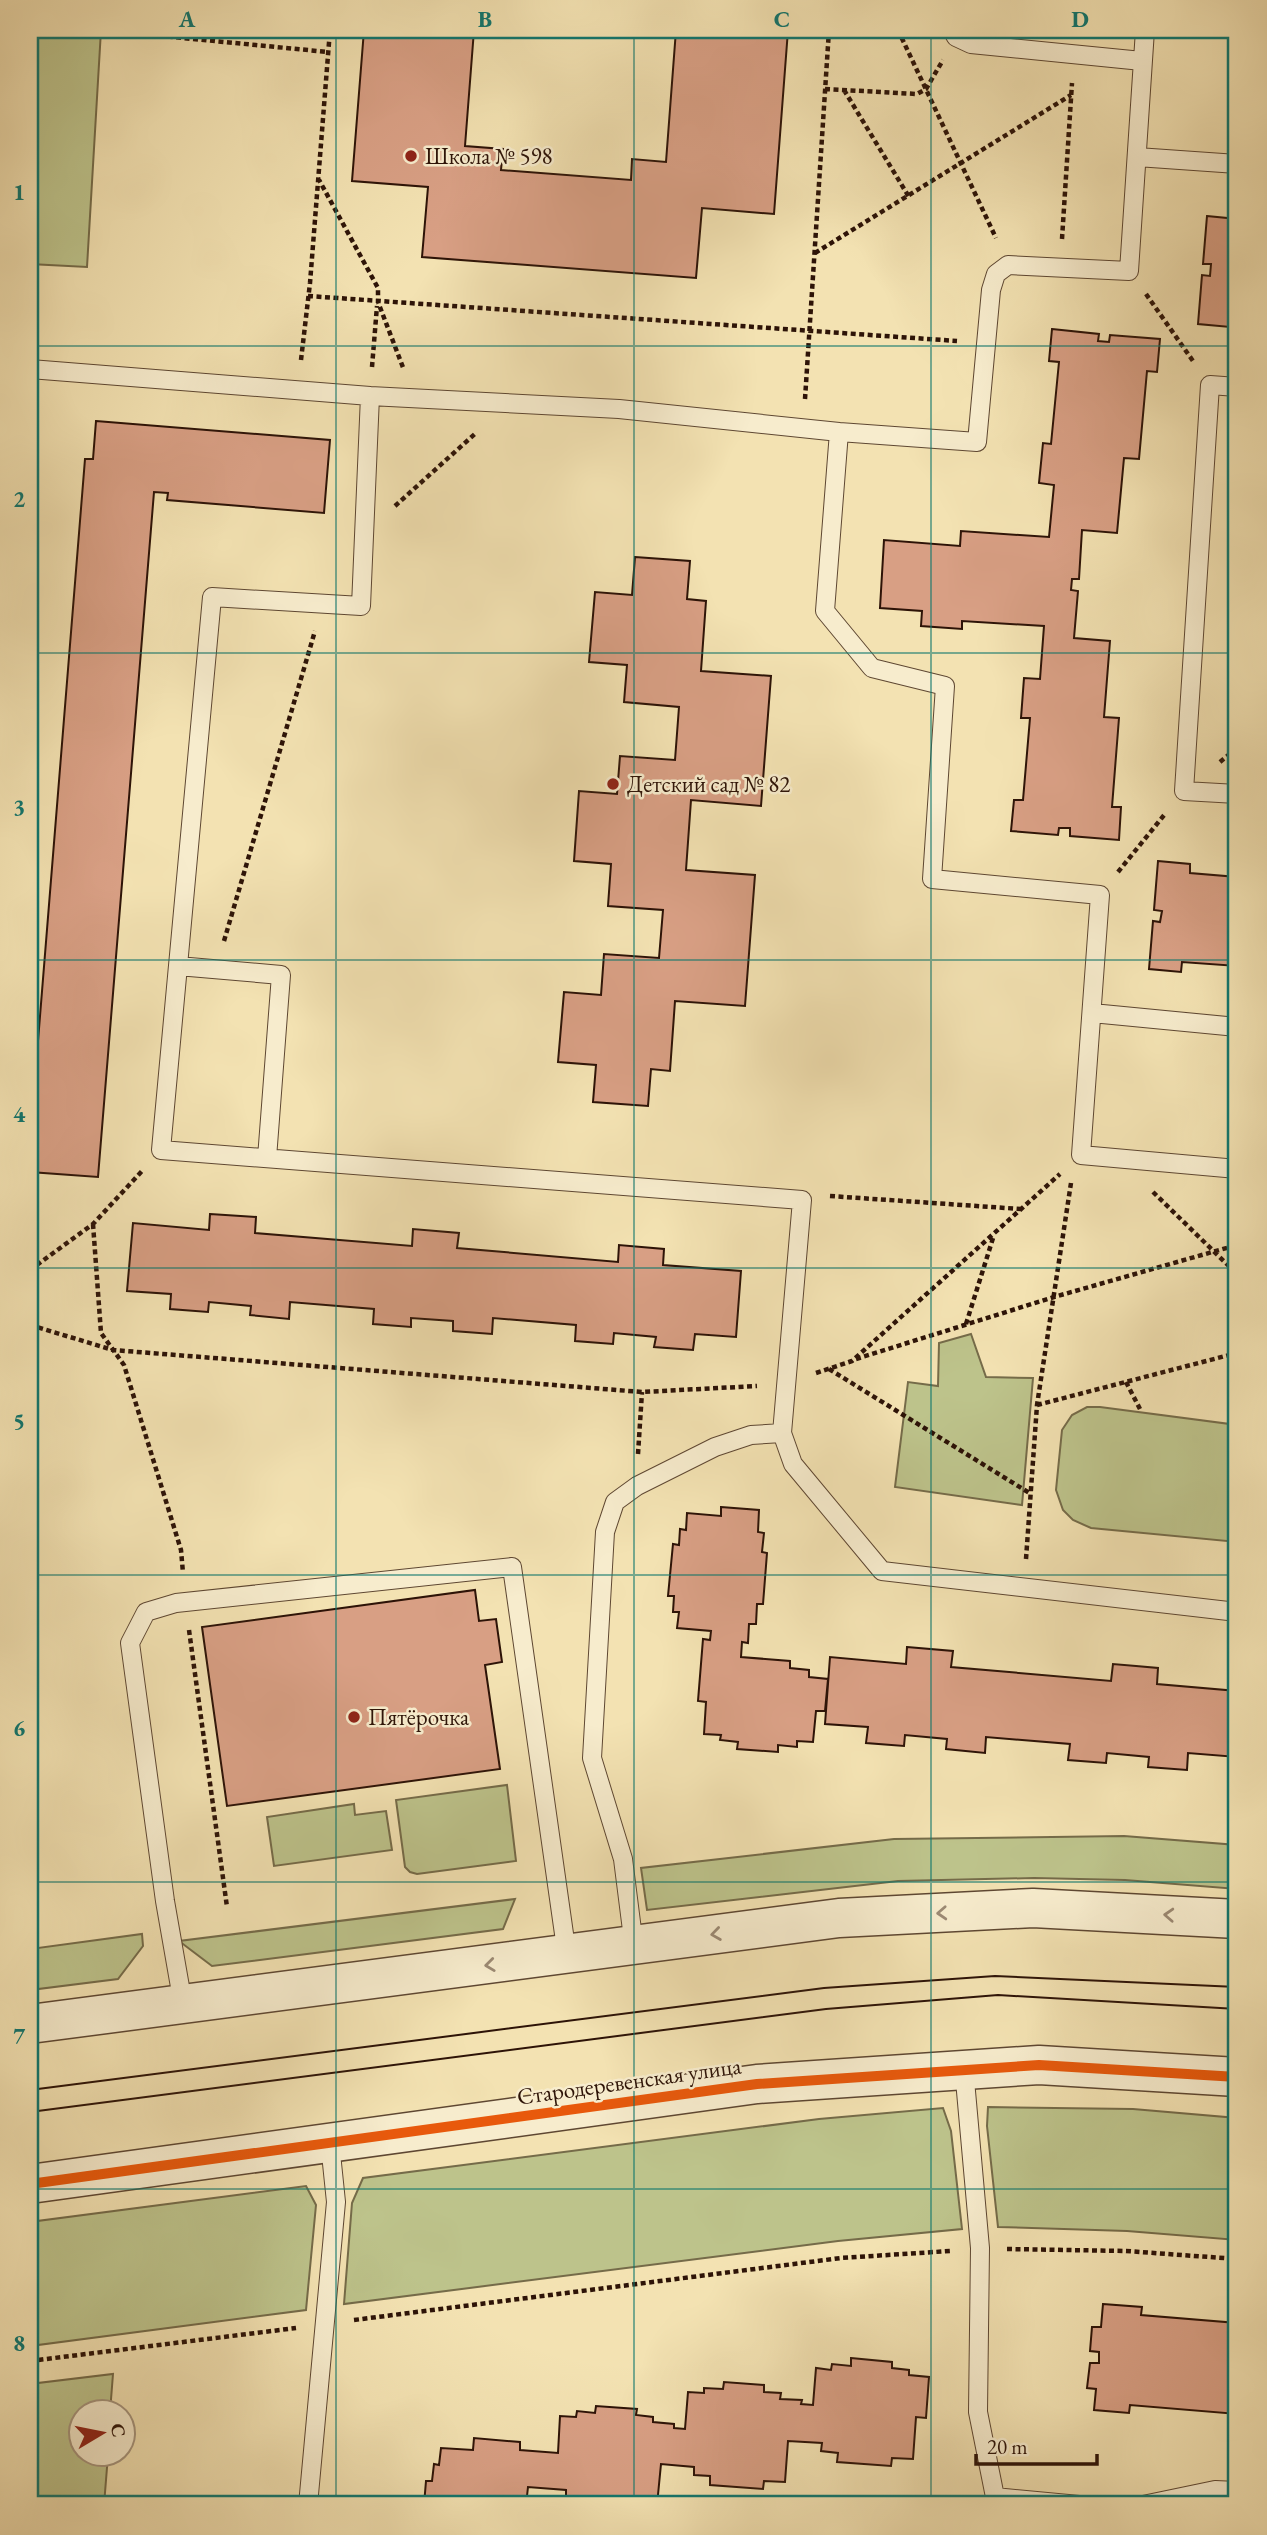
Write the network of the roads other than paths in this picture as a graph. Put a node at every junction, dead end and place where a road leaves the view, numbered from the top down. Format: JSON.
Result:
{"nodes":[{"id":1,"x":1145,"y":30,"type":"edge"},
{"id":2,"x":954,"y":33,"type":"edge"},
{"id":3,"x":1142,"y":61,"type":"junction"},
{"id":4,"x":1136,"y":157,"type":"junction"},
{"id":5,"x":1237,"y":164,"type":"edge"},
{"id":6,"x":30,"y":369,"type":"edge"},
{"id":7,"x":1237,"y":387,"type":"edge"},
{"id":8,"x":369,"y":396,"type":"junction"},
{"id":9,"x":839,"y":432,"type":"junction"},
{"id":10,"x":1237,"y":794,"type":"edge"},
{"id":11,"x":178,"y":966,"type":"junction"},
{"id":12,"x":1092,"y":1013,"type":"junction"},
{"id":13,"x":1237,"y":1027,"type":"edge"},
{"id":14,"x":267,"y":1158,"type":"junction"},
{"id":15,"x":1237,"y":1168,"type":"edge"},
{"id":16,"x":782,"y":1433,"type":"junction"},
{"id":17,"x":1237,"y":1612,"type":"edge"},
{"id":18,"x":1237,"y":1919,"type":"edge"},
{"id":19,"x":634,"y":1945,"type":"junction"},
{"id":20,"x":567,"y":1955,"type":"junction"},
{"id":21,"x":183,"y":2004,"type":"junction"},
{"id":22,"x":30,"y":2024,"type":"edge"},
{"id":23,"x":964,"y":2069,"type":"junction"},
{"id":24,"x":1237,"y":2077,"type":"edge"},
{"id":25,"x":330,"y":2144,"type":"junction"},
{"id":26,"x":30,"y":2184,"type":"edge"},
{"id":27,"x":1237,"y":2491,"type":"edge"},
{"id":28,"x":995,"y":2497,"type":"junction"},
{"id":29,"x":308,"y":2505,"type":"edge"},
{"id":30,"x":978,"y":2505,"type":"edge"},
{"id":31,"x":1079,"y":2505,"type":"edge"},
{"id":32,"x":1143,"y":2505,"type":"edge"}],
"edges":[{"from":1,"to":3,"type":"lane"},
{"from":2,"to":3,"type":"lane"},
{"from":3,"to":4,"type":"lane"},
{"from":4,"to":5,"type":"lane"},
{"from":4,"to":9,"type":"lane"},
{"from":6,"to":8,"type":"lane"},
{"from":7,"to":10,"type":"lane"},
{"from":8,"to":9,"type":"lane"},
{"from":8,"to":11,"type":"lane"},
{"from":9,"to":12,"type":"lane"},
{"from":11,"to":14,"type":"lane"},
{"from":11,"to":14,"type":"lane"},
{"from":12,"to":13,"type":"lane"},
{"from":12,"to":15,"type":"lane"},
{"from":14,"to":16,"type":"lane"},
{"from":16,"to":17,"type":"lane"},
{"from":16,"to":19,"type":"lane"},
{"from":18,"to":19,"type":"street","one_way":true},
{"from":19,"to":20,"type":"street"},
{"from":20,"to":21,"type":"street","one_way":true},
{"from":20,"to":21,"type":"lane"},
{"from":21,"to":22,"type":"street"},
{"from":23,"to":24,"type":"street","name":"Стародеревенская улица"},
{"from":23,"to":25,"type":"street","name":"Стародеревенская улица"},
{"from":23,"to":28,"type":"lane"},
{"from":25,"to":26,"type":"street","name":"Стародеревенская улица"},
{"from":25,"to":29,"type":"lane"},
{"from":27,"to":32,"type":"lane"},
{"from":28,"to":30,"type":"lane"},
{"from":28,"to":31,"type":"lane"}]}
